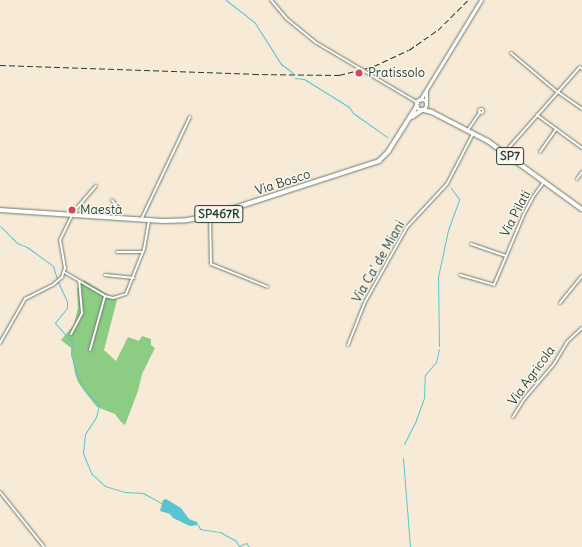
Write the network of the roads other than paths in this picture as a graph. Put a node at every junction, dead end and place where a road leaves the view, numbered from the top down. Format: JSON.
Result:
{"nodes":[{"id":1,"x":271,"y":0,"type":"edge"},
{"id":2,"x":481,"y":0,"type":"edge"},
{"id":3,"x":511,"y":53,"type":"dead end"},
{"id":4,"x":581,"y":68,"type":"edge"},
{"id":5,"x":427,"y":90,"type":"junction"},
{"id":6,"x":558,"y":92,"type":"junction"},
{"id":7,"x":418,"y":103,"type":"junction"},
{"id":8,"x":427,"y":103,"type":"junction"},
{"id":9,"x":582,"y":109,"type":"edge"},
{"id":10,"x":423,"y":110,"type":"junction"},
{"id":11,"x":432,"y":112,"type":"junction"},
{"id":12,"x":480,"y":112,"type":"dead end"},
{"id":13,"x":537,"y":115,"type":"junction"},
{"id":14,"x":190,"y":117,"type":"dead end"},
{"id":15,"x":409,"y":119,"type":"junction"},
{"id":16,"x":556,"y":129,"type":"junction"},
{"id":17,"x":468,"y":130,"type":"junction"},
{"id":18,"x":474,"y":133,"type":"junction"},
{"id":19,"x":582,"y":148,"type":"edge"},
{"id":20,"x":505,"y":152,"type":"junction"},
{"id":21,"x":540,"y":152,"type":"dead end"},
{"id":22,"x":582,"y":172,"type":"edge"},
{"id":23,"x":577,"y":178,"type":"dead end"},
{"id":24,"x":544,"y":181,"type":"junction"},
{"id":25,"x":96,"y":186,"type":"dead end"},
{"id":26,"x":112,"y":200,"type":"dead end"},
{"id":27,"x":582,"y":209,"type":"edge"},
{"id":28,"x":0,"y":210,"type":"edge"},
{"id":29,"x":73,"y":215,"type":"junction"},
{"id":30,"x":210,"y":216,"type":"junction"},
{"id":31,"x":114,"y":218,"type":"junction"},
{"id":32,"x":141,"y":220,"type":"junction"},
{"id":33,"x":150,"y":220,"type":"junction"},
{"id":34,"x":470,"y":244,"type":"dead end"},
{"id":35,"x":117,"y":252,"type":"dead end"},
{"id":36,"x":143,"y":252,"type":"junction"},
{"id":37,"x":506,"y":256,"type":"junction"},
{"id":38,"x":64,"y":272,"type":"junction"},
{"id":39,"x":105,"y":275,"type":"dead end"},
{"id":40,"x":460,"y":275,"type":"dead end"},
{"id":41,"x":582,"y":276,"type":"edge"},
{"id":42,"x":134,"y":278,"type":"junction"},
{"id":43,"x":79,"y":281,"type":"junction"},
{"id":44,"x":268,"y":287,"type":"dead end"},
{"id":45,"x":105,"y":296,"type":"junction"},
{"id":46,"x":560,"y":303,"type":"dead end"},
{"id":47,"x":582,"y":328,"type":"edge"},
{"id":48,"x":71,"y":334,"type":"dead end"},
{"id":49,"x":0,"y":343,"type":"edge"},
{"id":50,"x":348,"y":345,"type":"dead end"},
{"id":51,"x":90,"y":350,"type":"dead end"},
{"id":52,"x":513,"y":417,"type":"dead end"},
{"id":53,"x":0,"y":492,"type":"edge"},
{"id":54,"x":44,"y":547,"type":"edge"}],
"edges":[{"from":1,"to":7,"type":"street"},
{"from":2,"to":5,"type":"main road","name":"Via Bosco","number":"SP467R"},
{"from":3,"to":6,"type":"street"},
{"from":4,"to":6,"type":"street"},
{"from":5,"to":7,"type":"main road","name":"Via Bosco","number":"SP467R"},
{"from":5,"to":8,"type":"main road","name":"Via Bosco","number":"SP467R"},
{"from":6,"to":9,"type":"street"},
{"from":6,"to":13,"type":"street"},
{"from":7,"to":8,"type":"main road"},
{"from":7,"to":10,"type":"main road"},
{"from":7,"to":15,"type":"main road","name":"Via Bosco","number":"SP467R"},
{"from":8,"to":10,"type":"main road","name":"Via Bosco","number":"SP467R"},
{"from":8,"to":11,"type":"main road"},
{"from":10,"to":11,"type":"main road","number":"SP7"},
{"from":10,"to":15,"type":"main road","name":"Via Bosco","number":"SP467R"},
{"from":11,"to":17,"type":"main road","number":"SP7"},
{"from":12,"to":17,"type":"street"},
{"from":13,"to":16,"type":"street"},
{"from":13,"to":20,"type":"street"},
{"from":14,"to":32,"type":"street"},
{"from":15,"to":30,"type":"main road","name":"Via Bosco","number":"SP467R"},
{"from":16,"to":19,"type":"street"},
{"from":16,"to":21,"type":"street"},
{"from":17,"to":18,"type":"main road","number":"SP7"},
{"from":18,"to":20,"type":"main road","number":"SP7"},
{"from":18,"to":50,"type":"street","name":"Via Ca' de Miani"},
{"from":20,"to":24,"type":"main road","number":"SP7"},
{"from":22,"to":23,"type":"street"},
{"from":24,"to":27,"type":"main road","number":"SP7"},
{"from":24,"to":37,"type":"street","name":"Via Pilati"},
{"from":25,"to":29,"type":"street"},
{"from":26,"to":31,"type":"street"},
{"from":28,"to":29,"type":"main road","name":"Via Bosco","number":"SP467R"},
{"from":29,"to":31,"type":"main road","name":"Via Bosco","number":"SP467R"},
{"from":29,"to":38,"type":"street"},
{"from":30,"to":33,"type":"main road","name":"Via Bosco","number":"SP467R"},
{"from":30,"to":44,"type":"street"},
{"from":31,"to":32,"type":"main road","name":"Via Bosco","number":"SP467R"},
{"from":32,"to":33,"type":"main road","name":"Via Bosco","number":"SP467R"},
{"from":33,"to":36,"type":"street"},
{"from":34,"to":37,"type":"street","name":"Via Pilati"},
{"from":35,"to":36,"type":"street"},
{"from":36,"to":42,"type":"street"},
{"from":37,"to":40,"type":"street","name":"Via Pilati"},
{"from":38,"to":43,"type":"street"},
{"from":38,"to":49,"type":"street"},
{"from":39,"to":42,"type":"street"},
{"from":41,"to":46,"type":"street"},
{"from":42,"to":45,"type":"street"},
{"from":43,"to":45,"type":"street"},
{"from":43,"to":48,"type":"street"},
{"from":45,"to":51,"type":"street"},
{"from":47,"to":52,"type":"street","name":"Via Agricola"},
{"from":53,"to":54,"type":"street"}]}
